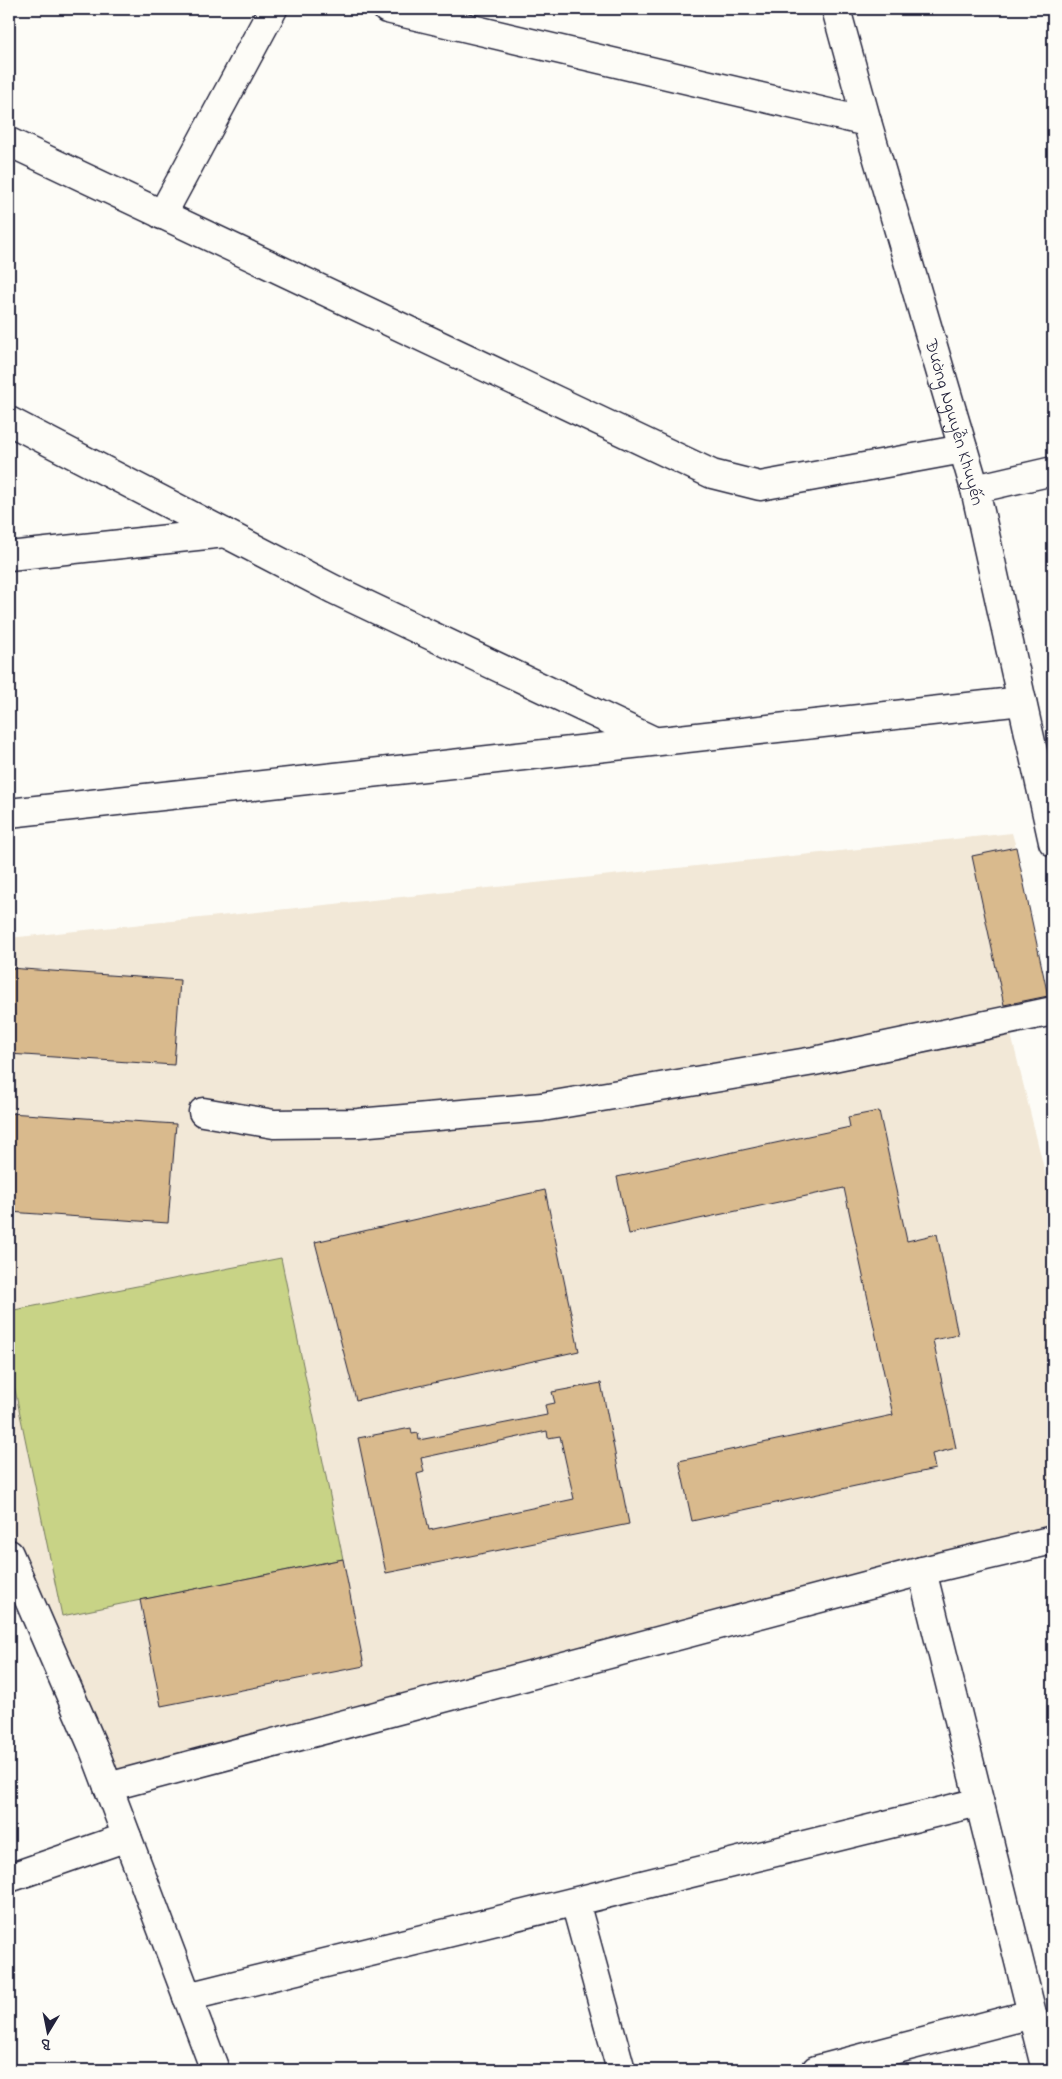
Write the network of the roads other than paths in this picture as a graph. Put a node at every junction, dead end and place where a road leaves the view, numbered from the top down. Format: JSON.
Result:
{"nodes":[{"id":1,"x":273,"y":9,"type":"edge"},
{"id":2,"x":387,"y":9,"type":"edge"},
{"id":3,"x":836,"y":9,"type":"edge"},
{"id":4,"x":867,"y":122,"type":"junction"},
{"id":5,"x":9,"y":142,"type":"edge"},
{"id":6,"x":162,"y":215,"type":"junction"},
{"id":7,"x":9,"y":421,"type":"edge"},
{"id":8,"x":963,"y":449,"type":"junction"},
{"id":9,"x":1053,"y":471,"type":"edge"},
{"id":10,"x":975,"y":489,"type":"junction"},
{"id":11,"x":225,"y":533,"type":"junction"},
{"id":12,"x":9,"y":556,"type":"edge"},
{"id":13,"x":1022,"y":701,"type":"junction"},
{"id":14,"x":654,"y":741,"type":"junction"},
{"id":15,"x":9,"y":813,"type":"edge"},
{"id":16,"x":1053,"y":842,"type":"edge"},
{"id":17,"x":1053,"y":1011,"type":"edge"},
{"id":18,"x":202,"y":1112,"type":"dead end"},
{"id":19,"x":1053,"y":1540,"type":"edge"},
{"id":20,"x":10,"y":1559,"type":"edge"},
{"id":21,"x":922,"y":1571,"type":"junction"},
{"id":22,"x":108,"y":1787,"type":"junction"},
{"id":23,"x":979,"y":1802,"type":"junction"},
{"id":24,"x":126,"y":1837,"type":"junction"},
{"id":25,"x":9,"y":1878,"type":"edge"},
{"id":26,"x":574,"y":1902,"type":"junction"},
{"id":27,"x":187,"y":1997,"type":"junction"},
{"id":28,"x":1032,"y":2014,"type":"junction"},
{"id":29,"x":210,"y":2069,"type":"edge"},
{"id":30,"x":620,"y":2070,"type":"edge"},
{"id":31,"x":816,"y":2070,"type":"edge"},
{"id":32,"x":1046,"y":2070,"type":"edge"}],
"edges":[{"from":1,"to":6,"type":"street"},
{"from":2,"to":4,"type":"street"},
{"from":3,"to":4,"type":"street","name":"Đường Nguyễn Khuyến"},
{"from":4,"to":8,"type":"street","name":"Đường Nguyễn Khuyến"},
{"from":5,"to":6,"type":"street"},
{"from":6,"to":8,"type":"street"},
{"from":7,"to":11,"type":"street"},
{"from":8,"to":10,"type":"street","name":"Đường Nguyễn Khuyến"},
{"from":9,"to":10,"type":"street"},
{"from":10,"to":13,"type":"street","name":"Đường Nguyễn Khuyến"},
{"from":11,"to":12,"type":"street"},
{"from":11,"to":14,"type":"street"},
{"from":13,"to":14,"type":"street"},
{"from":13,"to":16,"type":"street","name":"Đường Nguyễn Khuyến"},
{"from":14,"to":15,"type":"street"},
{"from":17,"to":18,"type":"street"},
{"from":19,"to":21,"type":"street"},
{"from":20,"to":22,"type":"street"},
{"from":21,"to":22,"type":"street"},
{"from":21,"to":23,"type":"street"},
{"from":22,"to":24,"type":"street"},
{"from":23,"to":26,"type":"street"},
{"from":23,"to":28,"type":"street"},
{"from":24,"to":25,"type":"street"},
{"from":24,"to":27,"type":"street"},
{"from":26,"to":27,"type":"street"},
{"from":26,"to":30,"type":"street"},
{"from":27,"to":29,"type":"street"},
{"from":28,"to":31,"type":"street"},
{"from":28,"to":32,"type":"street"}]}
